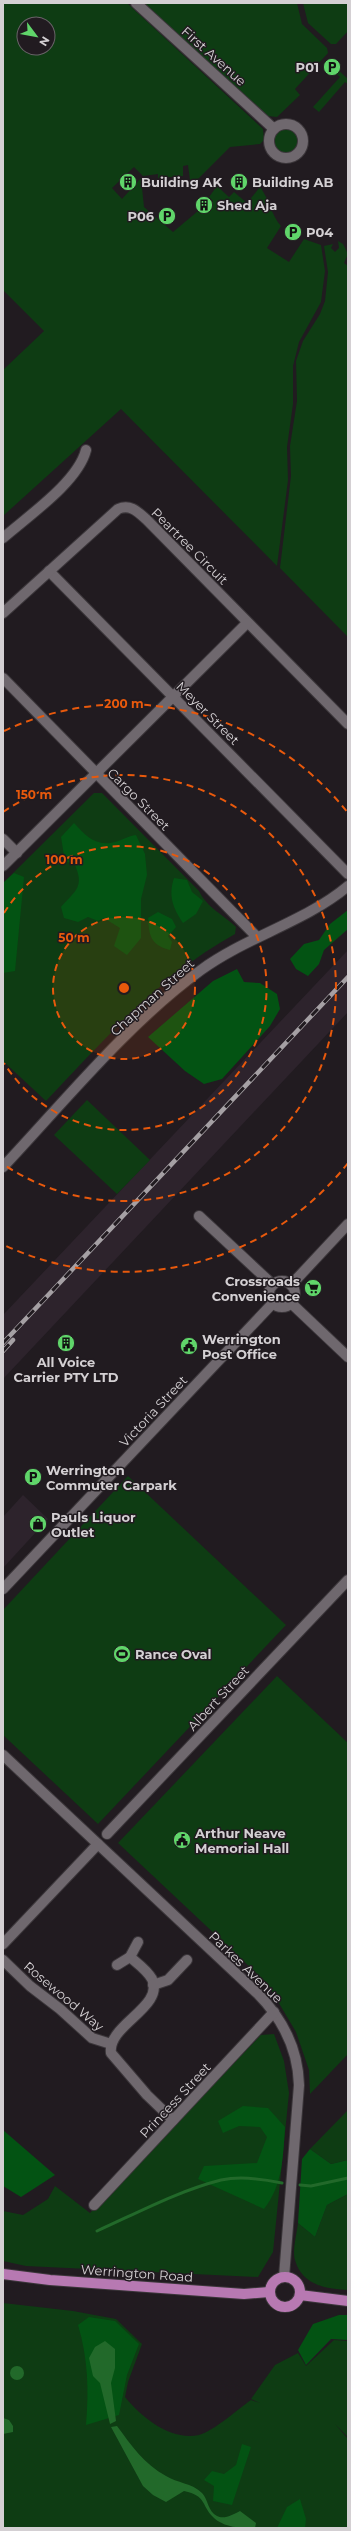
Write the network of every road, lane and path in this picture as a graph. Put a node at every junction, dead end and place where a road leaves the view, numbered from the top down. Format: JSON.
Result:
{"nodes":[{"id":1,"x":136,"y":3,"type":"edge"},
{"id":2,"x":274,"y":129,"type":"dead end"},
{"id":3,"x":86,"y":450,"type":"dead end"},
{"id":4,"x":3,"y":538,"type":"edge"},
{"id":5,"x":48,"y":571,"type":"junction"},
{"id":6,"x":3,"y":612,"type":"edge"},
{"id":7,"x":247,"y":623,"type":"junction"},
{"id":8,"x":3,"y":678,"type":"edge"},
{"id":9,"x":173,"y":696,"type":"junction"},
{"id":10,"x":348,"y":724,"type":"edge"},
{"id":11,"x":96,"y":773,"type":"junction"},
{"id":12,"x":3,"y":839,"type":"edge"},
{"id":13,"x":16,"y":853,"type":"junction"},
{"id":14,"x":3,"y":866,"type":"edge"},
{"id":15,"x":348,"y":874,"type":"edge"},
{"id":16,"x":348,"y":886,"type":"edge"},
{"id":17,"x":258,"y":937,"type":"junction"},
{"id":18,"x":3,"y":1167,"type":"edge"},
{"id":19,"x":198,"y":1216,"type":"dead end"},
{"id":20,"x":348,"y":1224,"type":"edge"},
{"id":21,"x":273,"y":1285,"type":"junction"},
{"id":22,"x":291,"y":1285,"type":"junction"},
{"id":23,"x":273,"y":1303,"type":"junction"},
{"id":24,"x":291,"y":1303,"type":"junction"},
{"id":25,"x":348,"y":1357,"type":"edge"},
{"id":26,"x":348,"y":1580,"type":"edge"},
{"id":27,"x":3,"y":1589,"type":"edge"},
{"id":28,"x":3,"y":1755,"type":"edge"},
{"id":29,"x":107,"y":1834,"type":"dead end"},
{"id":30,"x":98,"y":1844,"type":"junction"},
{"id":31,"x":138,"y":1942,"type":"dead end"},
{"id":32,"x":3,"y":1944,"type":"edge"},
{"id":33,"x":130,"y":1957,"type":"junction"},
{"id":34,"x":3,"y":1960,"type":"edge"},
{"id":35,"x":187,"y":1960,"type":"dead end"},
{"id":36,"x":117,"y":1965,"type":"dead end"},
{"id":37,"x":153,"y":1985,"type":"junction"},
{"id":38,"x":274,"y":2012,"type":"junction"},
{"id":39,"x":111,"y":2044,"type":"junction"},
{"id":40,"x":174,"y":2120,"type":"junction"},
{"id":41,"x":94,"y":2205,"type":"dead end"},
{"id":42,"x":3,"y":2274,"type":"edge"},
{"id":43,"x":284,"y":2277,"type":"junction"},
{"id":44,"x":269,"y":2292,"type":"junction"},
{"id":45,"x":300,"y":2295,"type":"junction"},
{"id":46,"x":348,"y":2301,"type":"edge"}],
"edges":[{"from":1,"to":2,"type":"street","name":"First Avenue"},
{"from":3,"to":4,"type":"street"},
{"from":5,"to":6,"type":"street","name":"Peartree Circuit"},
{"from":5,"to":7,"type":"street","name":"Peartree Circuit"},
{"from":5,"to":9,"type":"street","name":"Meyer Street"},
{"from":7,"to":9,"type":"street"},
{"from":7,"to":10,"type":"street","name":"Peartree Circuit"},
{"from":8,"to":11,"type":"street","name":"Cargo Street"},
{"from":9,"to":11,"type":"street"},
{"from":9,"to":15,"type":"street","name":"Meyer Street"},
{"from":11,"to":13,"type":"street"},
{"from":11,"to":17,"type":"street","name":"Cargo Street"},
{"from":12,"to":13,"type":"street"},
{"from":13,"to":14,"type":"street"},
{"from":16,"to":17,"type":"street","name":"Chapman Street"},
{"from":17,"to":18,"type":"street","name":"Chapman Street"},
{"from":19,"to":21,"type":"street"},
{"from":20,"to":22,"type":"street"},
{"from":21,"to":22,"type":"street"},
{"from":21,"to":23,"type":"street"},
{"from":22,"to":24,"type":"street"},
{"from":23,"to":24,"type":"street"},
{"from":23,"to":27,"type":"street","name":"Victoria Street"},
{"from":24,"to":25,"type":"street"},
{"from":26,"to":29,"type":"street","name":"Albert Street"},
{"from":28,"to":30,"type":"street","name":"Parkes Avenue"},
{"from":30,"to":32,"type":"street"},
{"from":30,"to":38,"type":"street","name":"Parkes Avenue"},
{"from":31,"to":33,"type":"street"},
{"from":33,"to":36,"type":"street"},
{"from":33,"to":37,"type":"street"},
{"from":34,"to":39,"type":"street","name":"Rosewood Way"},
{"from":35,"to":37,"type":"street"},
{"from":37,"to":39,"type":"street"},
{"from":38,"to":40,"type":"street","name":"Princess Street"},
{"from":38,"to":43,"type":"street","name":"Parkes Avenue"},
{"from":39,"to":40,"type":"street"},
{"from":40,"to":41,"type":"street","name":"Princess Street"},
{"from":42,"to":44,"type":"main road","name":"Werrington Road"},
{"from":43,"to":44,"type":"main road"},
{"from":43,"to":45,"type":"main road"},
{"from":44,"to":45,"type":"main road"},
{"from":45,"to":46,"type":"main road"}]}
